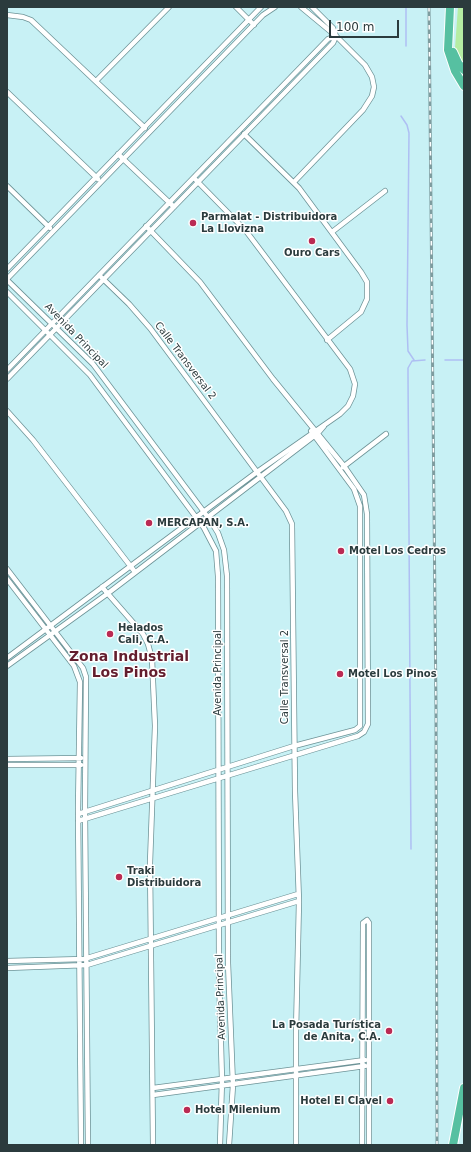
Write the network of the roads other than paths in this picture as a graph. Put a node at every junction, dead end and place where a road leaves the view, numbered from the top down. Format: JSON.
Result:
{"nodes":[{"id":1,"x":169,"y":7,"type":"edge"},
{"id":2,"x":236,"y":7,"type":"edge"},
{"id":3,"x":261,"y":7,"type":"edge"},
{"id":4,"x":275,"y":7,"type":"edge"},
{"id":5,"x":301,"y":7,"type":"edge"},
{"id":6,"x":450,"y":7,"type":"edge"},
{"id":7,"x":456,"y":7,"type":"edge"},
{"id":8,"x":310,"y":8,"type":"edge"},
{"id":9,"x":7,"y":15,"type":"edge"},
{"id":10,"x":248,"y":19,"type":"junction"},
{"id":11,"x":254,"y":25,"type":"junction"},
{"id":12,"x":336,"y":36,"type":"junction"},
{"id":13,"x":464,"y":70,"type":"edge"},
{"id":14,"x":194,"y":77,"type":"junction"},
{"id":15,"x":96,"y":81,"type":"junction"},
{"id":16,"x":199,"y":82,"type":"junction"},
{"id":17,"x":464,"y":86,"type":"edge"},
{"id":18,"x":7,"y":92,"type":"edge"},
{"id":19,"x":144,"y":128,"type":"junction"},
{"id":20,"x":240,"y":130,"type":"junction"},
{"id":21,"x":150,"y":132,"type":"junction"},
{"id":22,"x":245,"y":134,"type":"junction"},
{"id":23,"x":118,"y":154,"type":"junction"},
{"id":24,"x":123,"y":159,"type":"junction"},
{"id":25,"x":96,"y":177,"type":"junction"},
{"id":26,"x":194,"y":178,"type":"junction"},
{"id":27,"x":101,"y":181,"type":"junction"},
{"id":28,"x":198,"y":182,"type":"junction"},
{"id":29,"x":294,"y":182,"type":"junction"},
{"id":30,"x":7,"y":186,"type":"edge"},
{"id":31,"x":385,"y":191,"type":"dead end"},
{"id":32,"x":170,"y":203,"type":"junction"},
{"id":33,"x":174,"y":207,"type":"junction"},
{"id":34,"x":49,"y":226,"type":"junction"},
{"id":35,"x":146,"y":226,"type":"junction"},
{"id":36,"x":54,"y":231,"type":"junction"},
{"id":37,"x":151,"y":231,"type":"junction"},
{"id":38,"x":332,"y":232,"type":"junction"},
{"id":39,"x":7,"y":269,"type":"edge"},
{"id":40,"x":100,"y":275,"type":"junction"},
{"id":41,"x":7,"y":279,"type":"edge"},
{"id":42,"x":104,"y":280,"type":"junction"},
{"id":43,"x":7,"y":292,"type":"edge"},
{"id":44,"x":52,"y":324,"type":"junction"},
{"id":45,"x":57,"y":328,"type":"junction"},
{"id":46,"x":46,"y":330,"type":"junction"},
{"id":47,"x":51,"y":334,"type":"junction"},
{"id":48,"x":328,"y":340,"type":"junction"},
{"id":49,"x":7,"y":370,"type":"edge"},
{"id":50,"x":101,"y":374,"type":"junction"},
{"id":51,"x":7,"y":379,"type":"edge"},
{"id":52,"x":94,"y":379,"type":"junction"},
{"id":53,"x":114,"y":392,"type":"junction"},
{"id":54,"x":107,"y":397,"type":"junction"},
{"id":55,"x":7,"y":411,"type":"edge"},
{"id":56,"x":314,"y":433,"type":"junction"},
{"id":57,"x":386,"y":434,"type":"dead end"},
{"id":58,"x":344,"y":466,"type":"junction"},
{"id":59,"x":339,"y":469,"type":"junction"},
{"id":60,"x":257,"y":472,"type":"junction"},
{"id":61,"x":261,"y":477,"type":"junction"},
{"id":62,"x":367,"y":508,"type":"junction"},
{"id":63,"x":361,"y":510,"type":"junction"},
{"id":64,"x":203,"y":511,"type":"junction"},
{"id":65,"x":196,"y":517,"type":"junction"},
{"id":66,"x":208,"y":517,"type":"junction"},
{"id":67,"x":200,"y":522,"type":"junction"},
{"id":68,"x":361,"y":542,"type":"junction"},
{"id":69,"x":367,"y":542,"type":"junction"},
{"id":70,"x":224,"y":550,"type":"junction"},
{"id":71,"x":216,"y":551,"type":"junction"},
{"id":72,"x":226,"y":560,"type":"junction"},
{"id":73,"x":217,"y":561,"type":"junction"},
{"id":74,"x":129,"y":566,"type":"junction"},
{"id":75,"x":7,"y":569,"type":"edge"},
{"id":76,"x":135,"y":572,"type":"junction"},
{"id":77,"x":7,"y":579,"type":"edge"},
{"id":78,"x":102,"y":587,"type":"junction"},
{"id":79,"x":361,"y":593,"type":"junction"},
{"id":80,"x":368,"y":593,"type":"junction"},
{"id":81,"x":107,"y":594,"type":"junction"},
{"id":82,"x":50,"y":626,"type":"junction"},
{"id":83,"x":45,"y":630,"type":"junction"},
{"id":84,"x":54,"y":631,"type":"junction"},
{"id":85,"x":48,"y":635,"type":"junction"},
{"id":86,"x":16,"y":652,"type":"junction"},
{"id":87,"x":20,"y":657,"type":"junction"},
{"id":88,"x":7,"y":658,"type":"edge"},
{"id":89,"x":7,"y":666,"type":"edge"},
{"id":90,"x":84,"y":671,"type":"junction"},
{"id":91,"x":78,"y":673,"type":"junction"},
{"id":92,"x":369,"y":697,"type":"junction"},
{"id":93,"x":361,"y":698,"type":"junction"},
{"id":94,"x":360,"y":726,"type":"junction"},
{"id":95,"x":364,"y":732,"type":"junction"},
{"id":96,"x":294,"y":746,"type":"junction"},
{"id":97,"x":294,"y":754,"type":"junction"},
{"id":98,"x":80,"y":758,"type":"junction"},
{"id":99,"x":87,"y":758,"type":"junction"},
{"id":100,"x":7,"y":759,"type":"edge"},
{"id":101,"x":79,"y":764,"type":"junction"},
{"id":102,"x":7,"y":765,"type":"edge"},
{"id":103,"x":86,"y":765,"type":"junction"},
{"id":104,"x":227,"y":767,"type":"junction"},
{"id":105,"x":218,"y":770,"type":"junction"},
{"id":106,"x":227,"y":775,"type":"junction"},
{"id":107,"x":218,"y":777,"type":"junction"},
{"id":108,"x":152,"y":790,"type":"junction"},
{"id":109,"x":152,"y":798,"type":"junction"},
{"id":110,"x":85,"y":811,"type":"junction"},
{"id":111,"x":78,"y":814,"type":"junction"},
{"id":112,"x":85,"y":819,"type":"junction"},
{"id":113,"x":78,"y":821,"type":"junction"},
{"id":114,"x":298,"y":894,"type":"junction"},
{"id":115,"x":299,"y":901,"type":"junction"},
{"id":116,"x":258,"y":906,"type":"junction"},
{"id":117,"x":259,"y":913,"type":"junction"},
{"id":118,"x":228,"y":915,"type":"junction"},
{"id":119,"x":219,"y":918,"type":"junction"},
{"id":120,"x":228,"y":923,"type":"junction"},
{"id":121,"x":219,"y":925,"type":"junction"},
{"id":122,"x":151,"y":939,"type":"junction"},
{"id":123,"x":152,"y":946,"type":"junction"},
{"id":124,"x":86,"y":959,"type":"junction"},
{"id":125,"x":79,"y":960,"type":"junction"},
{"id":126,"x":7,"y":961,"type":"edge"},
{"id":127,"x":86,"y":965,"type":"junction"},
{"id":128,"x":79,"y":966,"type":"junction"},
{"id":129,"x":7,"y":968,"type":"edge"},
{"id":130,"x":368,"y":1059,"type":"junction"},
{"id":131,"x":362,"y":1060,"type":"junction"},
{"id":132,"x":368,"y":1066,"type":"junction"},
{"id":133,"x":362,"y":1067,"type":"junction"},
{"id":134,"x":296,"y":1070,"type":"junction"},
{"id":135,"x":296,"y":1076,"type":"junction"},
{"id":136,"x":232,"y":1079,"type":"junction"},
{"id":137,"x":222,"y":1080,"type":"junction"},
{"id":138,"x":232,"y":1085,"type":"junction"},
{"id":139,"x":222,"y":1086,"type":"junction"},
{"id":140,"x":152,"y":1088,"type":"junction"},
{"id":141,"x":464,"y":1088,"type":"edge"},
{"id":142,"x":152,"y":1095,"type":"junction"},
{"id":143,"x":80,"y":1102,"type":"junction"},
{"id":144,"x":87,"y":1102,"type":"junction"},
{"id":145,"x":362,"y":1104,"type":"junction"},
{"id":146,"x":369,"y":1104,"type":"junction"},
{"id":147,"x":80,"y":1136,"type":"junction"},
{"id":148,"x":88,"y":1136,"type":"junction"},
{"id":149,"x":80,"y":1145,"type":"edge"},
{"id":150,"x":88,"y":1145,"type":"edge"},
{"id":151,"x":153,"y":1145,"type":"edge"},
{"id":152,"x":220,"y":1145,"type":"edge"},
{"id":153,"x":229,"y":1145,"type":"edge"},
{"id":154,"x":296,"y":1145,"type":"edge"},
{"id":155,"x":362,"y":1145,"type":"edge"},
{"id":156,"x":369,"y":1145,"type":"edge"},
{"id":157,"x":453,"y":1145,"type":"edge"}],
"edges":[{"from":1,"to":15,"type":"street"},
{"from":2,"to":10,"type":"street"},
{"from":3,"to":10,"type":"street"},
{"from":4,"to":11,"type":"street"},
{"from":5,"to":8,"type":"street"},
{"from":6,"to":17,"type":"highway"},
{"from":7,"to":13,"type":"highway"},
{"from":8,"to":12,"type":"street"},
{"from":9,"to":15,"type":"street"},
{"from":10,"to":11,"type":"street"},
{"from":10,"to":14,"type":"street"},
{"from":11,"to":16,"type":"street"},
{"from":12,"to":20,"type":"street"},
{"from":12,"to":22,"type":"street"},
{"from":12,"to":29,"type":"street"},
{"from":14,"to":16,"type":"street"},
{"from":14,"to":19,"type":"street"},
{"from":15,"to":19,"type":"street"},
{"from":16,"to":21,"type":"street"},
{"from":18,"to":25,"type":"street"},
{"from":19,"to":21,"type":"street"},
{"from":19,"to":23,"type":"street"},
{"from":20,"to":22,"type":"street"},
{"from":20,"to":26,"type":"street"},
{"from":21,"to":24,"type":"street"},
{"from":22,"to":28,"type":"street"},
{"from":22,"to":29,"type":"street"},
{"from":23,"to":24,"type":"street"},
{"from":23,"to":25,"type":"street"},
{"from":24,"to":27,"type":"street"},
{"from":24,"to":32,"type":"street"},
{"from":25,"to":27,"type":"street"},
{"from":25,"to":34,"type":"street"},
{"from":26,"to":28,"type":"street"},
{"from":26,"to":32,"type":"street"},
{"from":27,"to":36,"type":"street"},
{"from":28,"to":33,"type":"street"},
{"from":28,"to":48,"type":"street"},
{"from":29,"to":38,"type":"street"},
{"from":30,"to":34,"type":"street"},
{"from":31,"to":38,"type":"street"},
{"from":32,"to":33,"type":"street"},
{"from":32,"to":35,"type":"street"},
{"from":33,"to":37,"type":"street"},
{"from":34,"to":36,"type":"street"},
{"from":34,"to":39,"type":"street"},
{"from":35,"to":37,"type":"street"},
{"from":35,"to":40,"type":"street"},
{"from":36,"to":41,"type":"street"},
{"from":37,"to":42,"type":"street"},
{"from":37,"to":56,"type":"street"},
{"from":38,"to":48,"type":"street"},
{"from":40,"to":42,"type":"street","name":"Calle Transversal 2"},
{"from":40,"to":44,"type":"street"},
{"from":41,"to":44,"type":"street","name":"Avenida Principal"},
{"from":42,"to":45,"type":"street"},
{"from":42,"to":60,"type":"street","name":"Calle Transversal 2"},
{"from":43,"to":46,"type":"street","name":"Avenida Principal"},
{"from":44,"to":45,"type":"street","name":"Avenida Principal"},
{"from":44,"to":46,"type":"street"},
{"from":45,"to":47,"type":"street"},
{"from":45,"to":50,"type":"street","name":"Avenida Principal"},
{"from":46,"to":47,"type":"street","name":"Avenida Principal"},
{"from":46,"to":49,"type":"street"},
{"from":47,"to":51,"type":"street"},
{"from":47,"to":52,"type":"street","name":"Avenida Principal"},
{"from":48,"to":56,"type":"street"},
{"from":50,"to":52,"type":"street"},
{"from":50,"to":53,"type":"street","name":"Avenida Principal"},
{"from":52,"to":54,"type":"street","name":"Avenida Principal"},
{"from":53,"to":54,"type":"street"},
{"from":53,"to":64,"type":"street","name":"Avenida Principal"},
{"from":54,"to":65,"type":"street","name":"Avenida Principal"},
{"from":55,"to":74,"type":"street"},
{"from":56,"to":58,"type":"street"},
{"from":56,"to":59,"type":"street"},
{"from":56,"to":60,"type":"street"},
{"from":56,"to":61,"type":"street"},
{"from":57,"to":58,"type":"street"},
{"from":58,"to":59,"type":"street"},
{"from":58,"to":62,"type":"street"},
{"from":59,"to":63,"type":"street"},
{"from":60,"to":61,"type":"street","name":"Calle Transversal 2"},
{"from":60,"to":64,"type":"street"},
{"from":61,"to":66,"type":"street"},
{"from":61,"to":96,"type":"street","name":"Calle Transversal 2"},
{"from":62,"to":63,"type":"street"},
{"from":62,"to":69,"type":"street"},
{"from":63,"to":68,"type":"street"},
{"from":64,"to":65,"type":"street"},
{"from":64,"to":66,"type":"street","name":"Avenida Principal"},
{"from":65,"to":67,"type":"street","name":"Avenida Principal"},
{"from":65,"to":74,"type":"street"},
{"from":66,"to":67,"type":"street"},
{"from":66,"to":70,"type":"street","name":"Avenida Principal"},
{"from":67,"to":71,"type":"street","name":"Avenida Principal"},
{"from":67,"to":76,"type":"street"},
{"from":68,"to":69,"type":"street"},
{"from":68,"to":79,"type":"street"},
{"from":69,"to":80,"type":"street"},
{"from":70,"to":71,"type":"street"},
{"from":70,"to":72,"type":"street","name":"Avenida Principal"},
{"from":71,"to":73,"type":"street","name":"Avenida Principal"},
{"from":72,"to":73,"type":"street"},
{"from":72,"to":104,"type":"street","name":"Avenida Principal"},
{"from":73,"to":105,"type":"street","name":"Avenida Principal"},
{"from":74,"to":76,"type":"street"},
{"from":74,"to":78,"type":"street"},
{"from":75,"to":82,"type":"street"},
{"from":76,"to":81,"type":"street"},
{"from":77,"to":83,"type":"street"},
{"from":78,"to":81,"type":"street"},
{"from":78,"to":82,"type":"street"},
{"from":79,"to":80,"type":"street"},
{"from":79,"to":93,"type":"street"},
{"from":80,"to":92,"type":"street"},
{"from":81,"to":84,"type":"street"},
{"from":81,"to":108,"type":"street"},
{"from":82,"to":83,"type":"street"},
{"from":82,"to":84,"type":"street"},
{"from":83,"to":85,"type":"street"},
{"from":83,"to":86,"type":"street"},
{"from":84,"to":85,"type":"street"},
{"from":84,"to":90,"type":"street"},
{"from":85,"to":87,"type":"street"},
{"from":85,"to":91,"type":"street"},
{"from":86,"to":87,"type":"street"},
{"from":86,"to":88,"type":"street"},
{"from":87,"to":89,"type":"street"},
{"from":90,"to":91,"type":"street"},
{"from":90,"to":99,"type":"street"},
{"from":91,"to":98,"type":"street"},
{"from":92,"to":93,"type":"street"},
{"from":92,"to":95,"type":"street"},
{"from":93,"to":94,"type":"street"},
{"from":94,"to":95,"type":"street"},
{"from":94,"to":96,"type":"street"},
{"from":95,"to":97,"type":"street"},
{"from":96,"to":97,"type":"street","name":"Calle Transversal 2"},
{"from":96,"to":104,"type":"street"},
{"from":97,"to":106,"type":"street"},
{"from":97,"to":114,"type":"street","name":"Calle Transversal 2"},
{"from":98,"to":99,"type":"street"},
{"from":98,"to":100,"type":"street"},
{"from":98,"to":101,"type":"street"},
{"from":99,"to":103,"type":"street"},
{"from":101,"to":102,"type":"street"},
{"from":101,"to":103,"type":"street"},
{"from":101,"to":111,"type":"street"},
{"from":103,"to":110,"type":"street"},
{"from":104,"to":105,"type":"street"},
{"from":104,"to":106,"type":"street","name":"Avenida Principal"},
{"from":105,"to":107,"type":"street","name":"Avenida Principal"},
{"from":105,"to":108,"type":"street"},
{"from":106,"to":107,"type":"street"},
{"from":106,"to":118,"type":"street","name":"Avenida Principal"},
{"from":107,"to":109,"type":"street"},
{"from":107,"to":119,"type":"street","name":"Avenida Principal"},
{"from":108,"to":109,"type":"street"},
{"from":108,"to":110,"type":"street"},
{"from":109,"to":112,"type":"street"},
{"from":109,"to":122,"type":"street"},
{"from":110,"to":111,"type":"street"},
{"from":110,"to":112,"type":"street"},
{"from":111,"to":113,"type":"street"},
{"from":112,"to":113,"type":"street"},
{"from":112,"to":124,"type":"street"},
{"from":113,"to":125,"type":"street"},
{"from":114,"to":115,"type":"street","name":"Calle Transversal 2"},
{"from":114,"to":116,"type":"street"},
{"from":115,"to":117,"type":"street"},
{"from":115,"to":134,"type":"street","name":"Calle Transversal 2"},
{"from":116,"to":117,"type":"street"},
{"from":116,"to":118,"type":"street"},
{"from":117,"to":120,"type":"street"},
{"from":118,"to":119,"type":"street"},
{"from":118,"to":120,"type":"street","name":"Avenida Principal"},
{"from":119,"to":121,"type":"street","name":"Avenida Principal"},
{"from":119,"to":122,"type":"street"},
{"from":120,"to":121,"type":"street"},
{"from":120,"to":136,"type":"street","name":"Avenida Principal"},
{"from":121,"to":123,"type":"street"},
{"from":121,"to":137,"type":"street","name":"Avenida Principal"},
{"from":122,"to":123,"type":"street"},
{"from":122,"to":124,"type":"street"},
{"from":123,"to":127,"type":"street"},
{"from":123,"to":140,"type":"street"},
{"from":124,"to":125,"type":"street"},
{"from":124,"to":127,"type":"street"},
{"from":125,"to":126,"type":"street"},
{"from":125,"to":128,"type":"street"},
{"from":127,"to":128,"type":"street"},
{"from":127,"to":144,"type":"street"},
{"from":128,"to":129,"type":"street"},
{"from":128,"to":143,"type":"street"},
{"from":130,"to":131,"type":"street"},
{"from":130,"to":131,"type":"street"},
{"from":130,"to":132,"type":"street"},
{"from":131,"to":133,"type":"street"},
{"from":131,"to":134,"type":"street"},
{"from":132,"to":133,"type":"street"},
{"from":132,"to":146,"type":"street"},
{"from":133,"to":135,"type":"street"},
{"from":133,"to":145,"type":"street"},
{"from":134,"to":135,"type":"street","name":"Calle Transversal 2"},
{"from":134,"to":136,"type":"street"},
{"from":135,"to":138,"type":"street"},
{"from":135,"to":154,"type":"street","name":"Calle Transversal 2"},
{"from":136,"to":137,"type":"street"},
{"from":136,"to":138,"type":"street","name":"Avenida Principal"},
{"from":137,"to":139,"type":"street","name":"Avenida Principal"},
{"from":137,"to":140,"type":"street"},
{"from":138,"to":139,"type":"street"},
{"from":138,"to":153,"type":"street","name":"Avenida Principal"},
{"from":139,"to":142,"type":"street"},
{"from":139,"to":152,"type":"street","name":"Avenida Principal"},
{"from":140,"to":142,"type":"street"},
{"from":141,"to":157,"type":"highway"},
{"from":142,"to":151,"type":"street"},
{"from":143,"to":144,"type":"street"},
{"from":143,"to":147,"type":"street"},
{"from":144,"to":148,"type":"street"},
{"from":145,"to":146,"type":"street"},
{"from":145,"to":155,"type":"street"},
{"from":146,"to":156,"type":"street"},
{"from":147,"to":148,"type":"street"},
{"from":147,"to":149,"type":"street"},
{"from":148,"to":150,"type":"street"}]}
